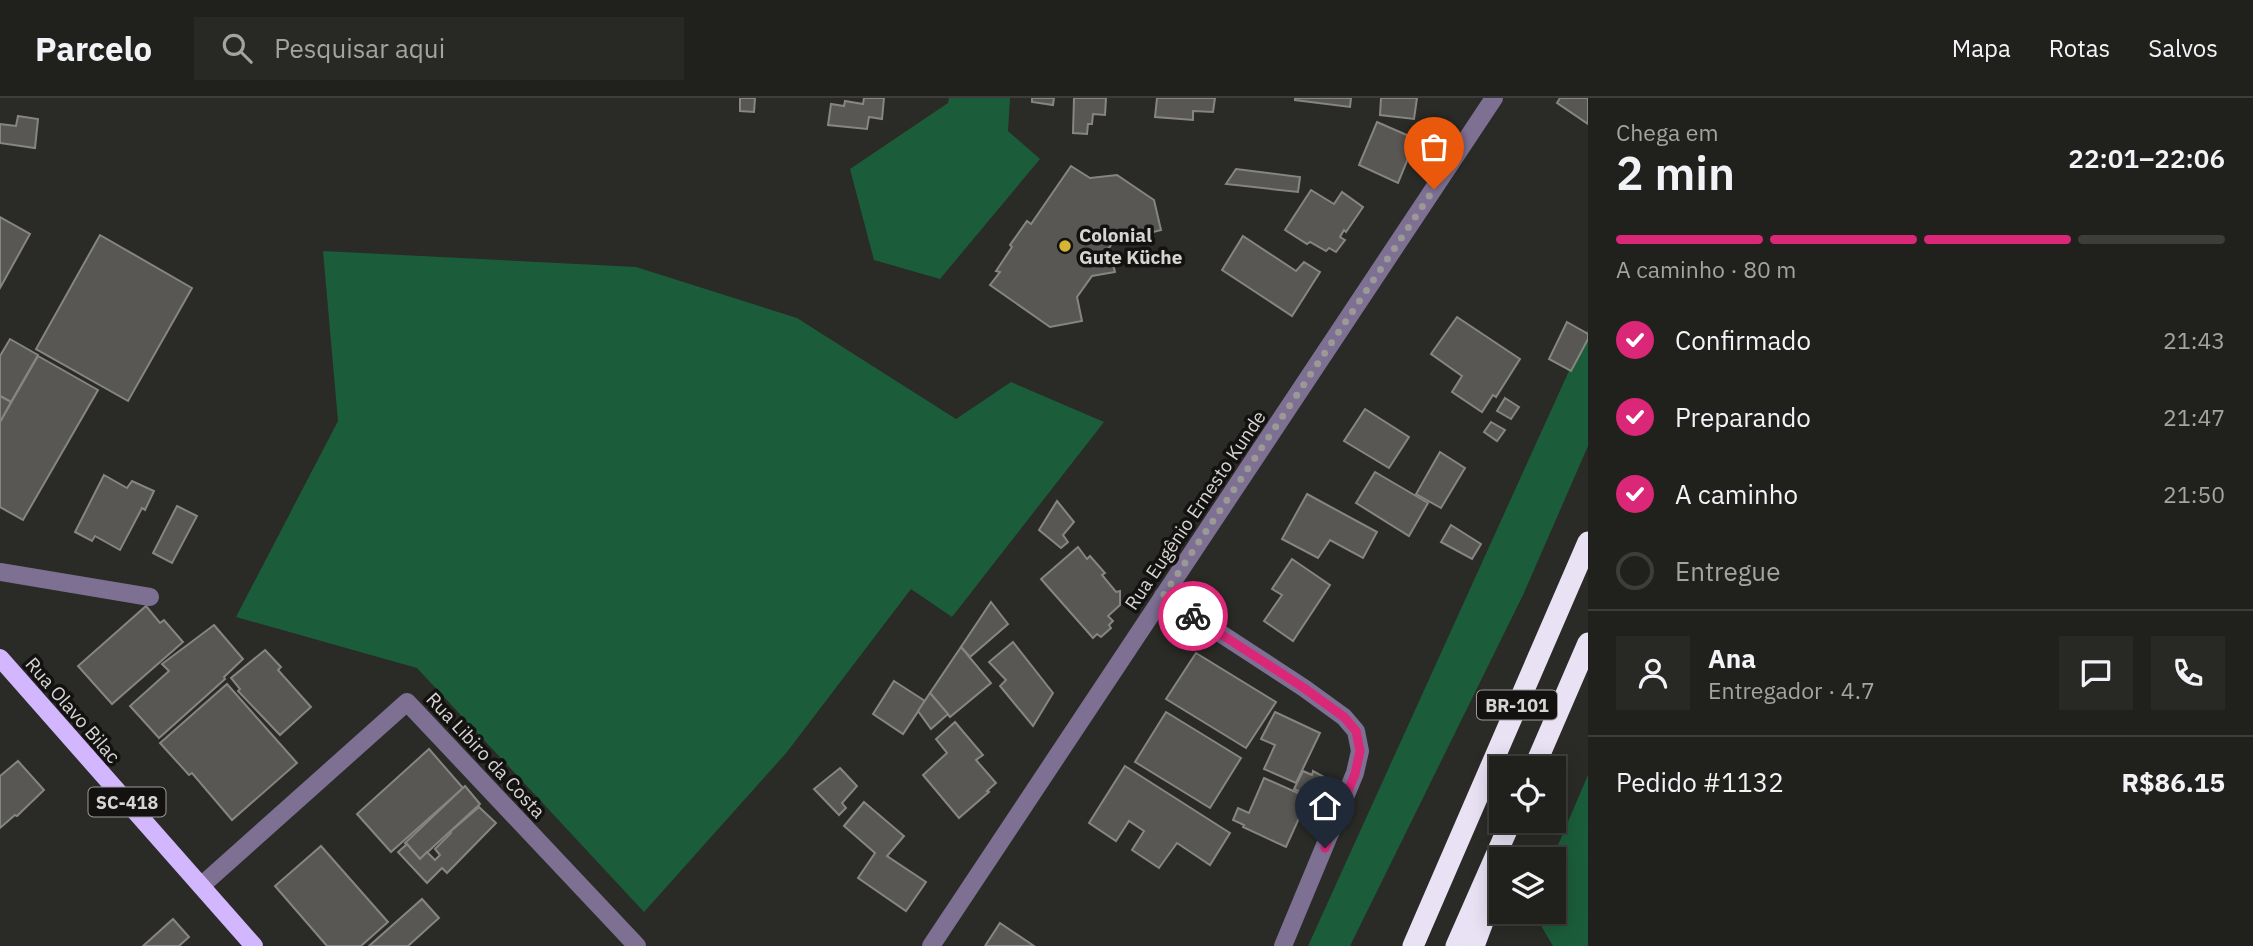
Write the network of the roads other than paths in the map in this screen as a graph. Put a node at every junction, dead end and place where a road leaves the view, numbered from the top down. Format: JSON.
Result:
{"nodes":[{"id":1,"x":1494,"y":98,"type":"edge"},
{"id":2,"x":1588,"y":542,"type":"edge"},
{"id":3,"x":0,"y":572,"type":"edge"},
{"id":4,"x":1163,"y":596,"type":"junction"},
{"id":5,"x":150,"y":597,"type":"dead end"},
{"id":6,"x":1588,"y":643,"type":"edge"},
{"id":7,"x":0,"y":658,"type":"edge"},
{"id":8,"x":1541,"y":756,"type":"edge"},
{"id":9,"x":1470,"y":814,"type":"junction"},
{"id":10,"x":1506,"y":833,"type":"edge"},
{"id":11,"x":201,"y":886,"type":"junction"},
{"id":12,"x":1489,"y":906,"type":"edge"},
{"id":13,"x":254,"y":946,"type":"edge"},
{"id":14,"x":637,"y":946,"type":"edge"},
{"id":15,"x":931,"y":946,"type":"edge"},
{"id":16,"x":1283,"y":946,"type":"edge"},
{"id":17,"x":1400,"y":946,"type":"edge"},
{"id":18,"x":1413,"y":946,"type":"edge"},
{"id":19,"x":1457,"y":946,"type":"edge"},
{"id":20,"x":1474,"y":946,"type":"edge"}],
"edges":[{"from":1,"to":4,"type":"street","name":"Rua Eugênio Ernesto Kunde"},
{"from":2,"to":9,"type":"highway","number":"BR-101"},
{"from":3,"to":5,"type":"street"},
{"from":4,"to":15,"type":"street","name":"Rua Eugênio Ernesto Kunde"},
{"from":4,"to":16,"type":"street"},
{"from":6,"to":8,"type":"highway","number":"BR-101"},
{"from":7,"to":11,"type":"main road","name":"Rua Olavo Bilac","number":"SC-418"},
{"from":9,"to":17,"type":"highway"},
{"from":9,"to":18,"type":"highway","number":"BR-101"},
{"from":10,"to":19,"type":"highway"},
{"from":11,"to":13,"type":"main road","name":"Rua Olavo Bilac","number":"SC-418"},
{"from":11,"to":14,"type":"street","name":"Rua Libiro da Costa"},
{"from":12,"to":20,"type":"highway"}]}
